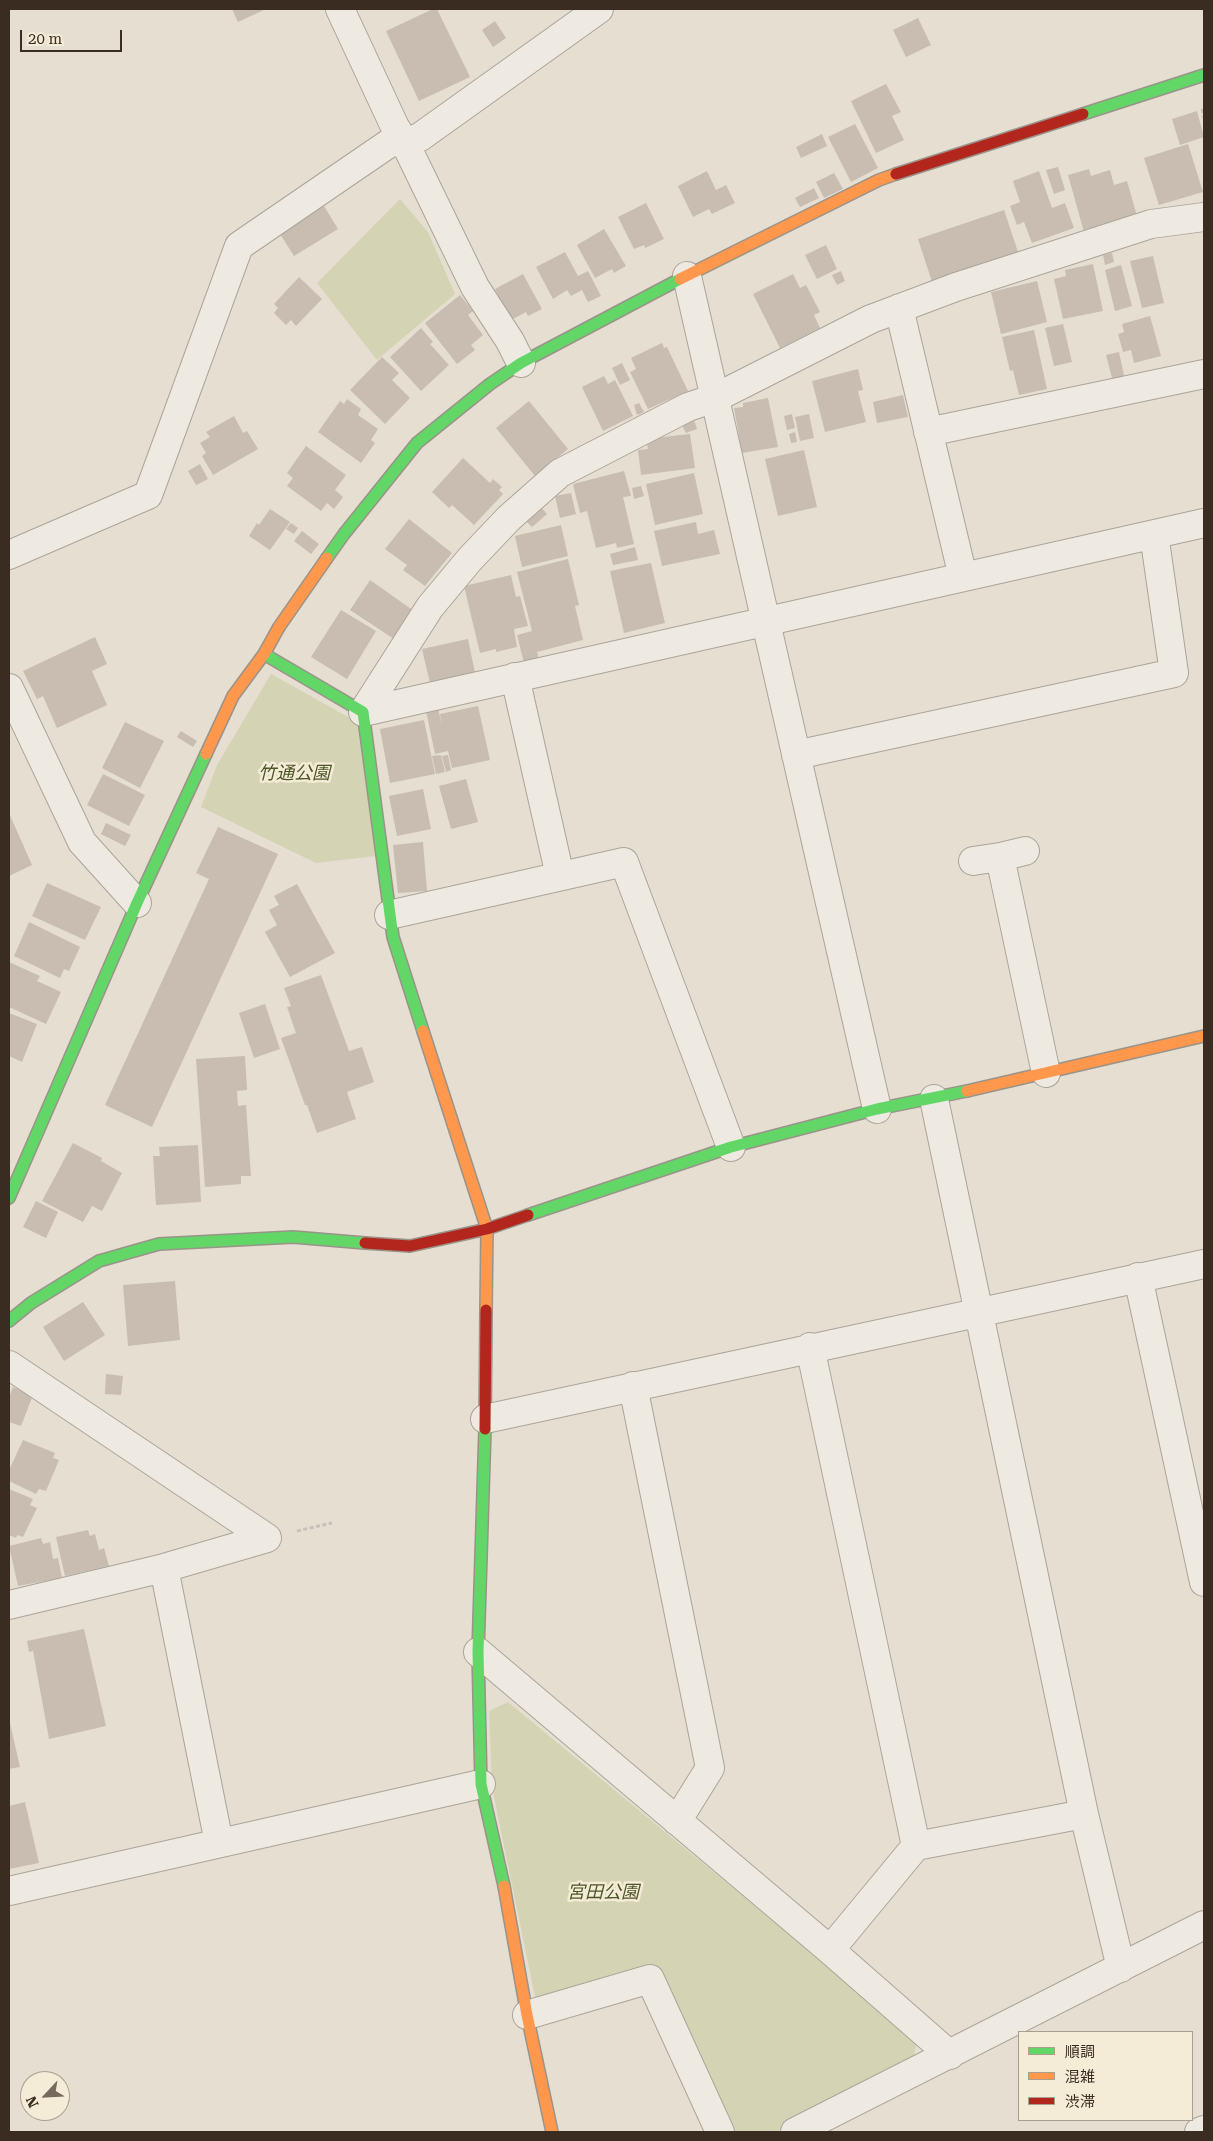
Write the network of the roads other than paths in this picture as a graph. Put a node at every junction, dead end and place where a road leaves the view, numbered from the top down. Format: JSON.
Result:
{"nodes":[{"id":1,"x":340,"y":9,"type":"edge"},
{"id":2,"x":598,"y":9,"type":"edge"},
{"id":3,"x":1204,"y":75,"type":"edge"},
{"id":4,"x":405,"y":143,"type":"junction"},
{"id":5,"x":1204,"y":217,"type":"edge"},
{"id":6,"x":687,"y":276,"type":"junction"},
{"id":7,"x":899,"y":308,"type":"junction"},
{"id":8,"x":521,"y":363,"type":"junction"},
{"id":9,"x":1204,"y":374,"type":"edge"},
{"id":10,"x":715,"y":398,"type":"junction"},
{"id":11,"x":928,"y":432,"type":"junction"},
{"id":12,"x":1204,"y":523,"type":"edge"},
{"id":13,"x":1154,"y":534,"type":"junction"},
{"id":14,"x":9,"y":555,"type":"edge"},
{"id":15,"x":963,"y":577,"type":"junction"},
{"id":16,"x":766,"y":620,"type":"junction"},
{"id":17,"x":264,"y":654,"type":"junction"},
{"id":18,"x":514,"y":677,"type":"junction"},
{"id":19,"x":9,"y":688,"type":"edge"},
{"id":20,"x":362,"y":712,"type":"junction"},
{"id":21,"x":796,"y":755,"type":"junction"},
{"id":22,"x":973,"y":861,"type":"dead end"},
{"id":23,"x":560,"y":876,"type":"junction"},
{"id":24,"x":137,"y":903,"type":"junction"},
{"id":25,"x":389,"y":915,"type":"junction"},
{"id":26,"x":1204,"y":1036,"type":"edge"},
{"id":27,"x":1046,"y":1073,"type":"junction"},
{"id":28,"x":934,"y":1099,"type":"junction"},
{"id":29,"x":877,"y":1110,"type":"junction"},
{"id":30,"x":731,"y":1148,"type":"junction"},
{"id":31,"x":9,"y":1198,"type":"edge"},
{"id":32,"x":487,"y":1228,"type":"junction"},
{"id":33,"x":1204,"y":1264,"type":"edge"},
{"id":34,"x":1138,"y":1277,"type":"junction"},
{"id":35,"x":977,"y":1312,"type":"junction"},
{"id":36,"x":9,"y":1321,"type":"edge"},
{"id":37,"x":810,"y":1347,"type":"junction"},
{"id":38,"x":9,"y":1365,"type":"edge"},
{"id":39,"x":633,"y":1386,"type":"junction"},
{"id":40,"x":485,"y":1418,"type":"junction"},
{"id":41,"x":164,"y":1568,"type":"junction"},
{"id":42,"x":1204,"y":1582,"type":"edge"},
{"id":43,"x":9,"y":1605,"type":"edge"},
{"id":44,"x":478,"y":1652,"type":"junction"},
{"id":45,"x":481,"y":1784,"type":"junction"},
{"id":46,"x":1084,"y":1814,"type":"junction"},
{"id":47,"x":677,"y":1821,"type":"junction"},
{"id":48,"x":218,"y":1843,"type":"junction"},
{"id":49,"x":916,"y":1846,"type":"junction"},
{"id":50,"x":9,"y":1891,"type":"edge"},
{"id":51,"x":1204,"y":1925,"type":"edge"},
{"id":52,"x":830,"y":1950,"type":"junction"},
{"id":53,"x":1121,"y":1968,"type":"junction"},
{"id":54,"x":528,"y":2015,"type":"junction"},
{"id":55,"x":950,"y":2055,"type":"junction"},
{"id":56,"x":1204,"y":2130,"type":"edge"},
{"id":57,"x":552,"y":2132,"type":"edge"},
{"id":58,"x":720,"y":2132,"type":"edge"},
{"id":59,"x":795,"y":2132,"type":"edge"},
{"id":60,"x":1199,"y":2132,"type":"edge"}],
"edges":[{"from":1,"to":4,"type":"street"},
{"from":2,"to":4,"type":"street"},
{"from":3,"to":6,"type":"street"},
{"from":4,"to":8,"type":"street"},
{"from":4,"to":14,"type":"street"},
{"from":5,"to":7,"type":"street"},
{"from":6,"to":8,"type":"street"},
{"from":6,"to":10,"type":"street"},
{"from":7,"to":10,"type":"street"},
{"from":7,"to":11,"type":"street"},
{"from":8,"to":17,"type":"street"},
{"from":9,"to":11,"type":"street"},
{"from":10,"to":16,"type":"street"},
{"from":10,"to":20,"type":"street"},
{"from":11,"to":15,"type":"street"},
{"from":12,"to":13,"type":"street"},
{"from":13,"to":15,"type":"street"},
{"from":13,"to":21,"type":"street"},
{"from":15,"to":16,"type":"street"},
{"from":16,"to":18,"type":"street"},
{"from":16,"to":21,"type":"street"},
{"from":17,"to":20,"type":"street"},
{"from":17,"to":24,"type":"street"},
{"from":18,"to":20,"type":"street"},
{"from":18,"to":23,"type":"street"},
{"from":19,"to":24,"type":"street"},
{"from":20,"to":25,"type":"street"},
{"from":21,"to":29,"type":"street"},
{"from":22,"to":27,"type":"street"},
{"from":23,"to":25,"type":"street"},
{"from":23,"to":30,"type":"street"},
{"from":24,"to":31,"type":"street"},
{"from":25,"to":32,"type":"street"},
{"from":26,"to":27,"type":"street"},
{"from":27,"to":28,"type":"street"},
{"from":28,"to":29,"type":"street"},
{"from":28,"to":35,"type":"street"},
{"from":29,"to":30,"type":"street"},
{"from":30,"to":32,"type":"street"},
{"from":32,"to":36,"type":"street"},
{"from":32,"to":40,"type":"street"},
{"from":33,"to":34,"type":"street"},
{"from":34,"to":35,"type":"street"},
{"from":34,"to":42,"type":"street"},
{"from":35,"to":37,"type":"street"},
{"from":35,"to":46,"type":"street"},
{"from":37,"to":39,"type":"street"},
{"from":37,"to":49,"type":"street"},
{"from":38,"to":41,"type":"street"},
{"from":39,"to":40,"type":"street"},
{"from":39,"to":47,"type":"street"},
{"from":40,"to":44,"type":"street"},
{"from":41,"to":43,"type":"street"},
{"from":41,"to":48,"type":"street"},
{"from":44,"to":45,"type":"street"},
{"from":44,"to":47,"type":"street"},
{"from":45,"to":48,"type":"street"},
{"from":45,"to":54,"type":"street"},
{"from":46,"to":49,"type":"street"},
{"from":46,"to":53,"type":"street"},
{"from":47,"to":52,"type":"street"},
{"from":48,"to":50,"type":"street"},
{"from":49,"to":52,"type":"street"},
{"from":51,"to":53,"type":"street"},
{"from":52,"to":55,"type":"street"},
{"from":53,"to":55,"type":"street"},
{"from":54,"to":57,"type":"street"},
{"from":54,"to":58,"type":"street"},
{"from":55,"to":59,"type":"street"},
{"from":56,"to":60,"type":"street"}]}
